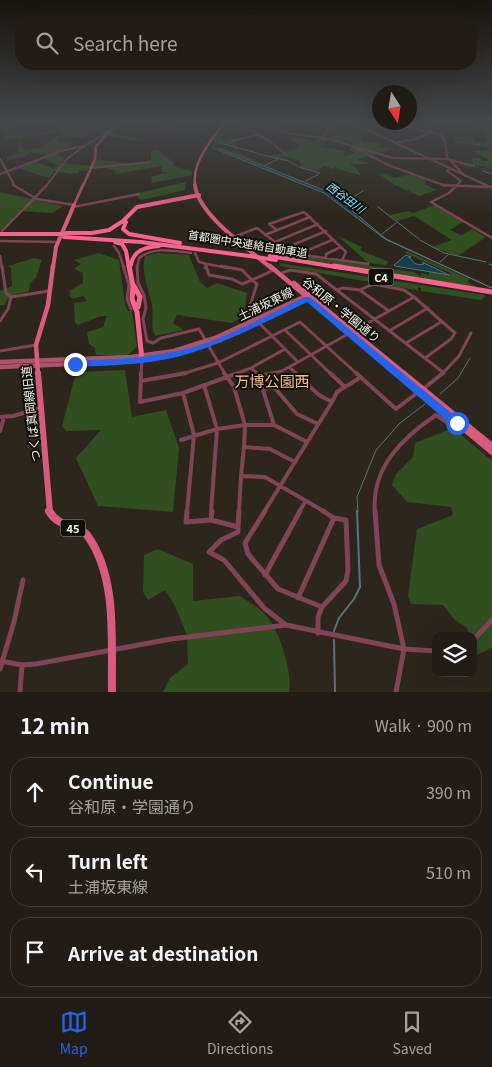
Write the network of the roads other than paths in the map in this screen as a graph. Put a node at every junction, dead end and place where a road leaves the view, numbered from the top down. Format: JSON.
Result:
{"nodes":[{"id":1,"x":52,"y":154,"type":"edge"},
{"id":2,"x":73,"y":154,"type":"edge"},
{"id":3,"x":96,"y":154,"type":"edge"},
{"id":4,"x":202,"y":154,"type":"edge"},
{"id":5,"x":369,"y":154,"type":"edge"},
{"id":6,"x":381,"y":154,"type":"edge"},
{"id":7,"x":419,"y":154,"type":"edge"},
{"id":8,"x":447,"y":154,"type":"edge"},
{"id":9,"x":0,"y":159,"type":"edge"},
{"id":10,"x":429,"y":159,"type":"junction"},
{"id":11,"x":451,"y":160,"type":"junction"},
{"id":12,"x":150,"y":162,"type":"dead end"},
{"id":13,"x":474,"y":166,"type":"dead end"},
{"id":14,"x":91,"y":168,"type":"junction"},
{"id":15,"x":450,"y":169,"type":"junction"},
{"id":16,"x":5,"y":172,"type":"junction"},
{"id":17,"x":0,"y":174,"type":"edge"},
{"id":18,"x":465,"y":176,"type":"junction"},
{"id":19,"x":454,"y":187,"type":"junction"},
{"id":20,"x":488,"y":187,"type":"junction"},
{"id":21,"x":492,"y":188,"type":"edge"},
{"id":22,"x":139,"y":194,"type":"dead end"},
{"id":23,"x":198,"y":195,"type":"junction"},
{"id":24,"x":35,"y":198,"type":"junction"},
{"id":25,"x":162,"y":203,"type":"junction"},
{"id":26,"x":73,"y":206,"type":"junction"},
{"id":27,"x":310,"y":217,"type":"junction"},
{"id":28,"x":318,"y":224,"type":"junction"},
{"id":29,"x":277,"y":230,"type":"junction"},
{"id":30,"x":326,"y":231,"type":"junction"},
{"id":31,"x":1,"y":234,"type":"edge"},
{"id":32,"x":265,"y":235,"type":"junction"},
{"id":33,"x":64,"y":236,"type":"junction"},
{"id":34,"x":235,"y":236,"type":"junction"},
{"id":35,"x":491,"y":236,"type":"edge"},
{"id":36,"x":57,"y":237,"type":"junction"},
{"id":37,"x":332,"y":240,"type":"junction"},
{"id":38,"x":0,"y":241,"type":"edge"},
{"id":39,"x":274,"y":242,"type":"junction"},
{"id":40,"x":187,"y":244,"type":"junction"},
{"id":41,"x":114,"y":246,"type":"dead end"},
{"id":42,"x":340,"y":247,"type":"junction"},
{"id":43,"x":283,"y":249,"type":"junction"},
{"id":44,"x":245,"y":254,"type":"junction"},
{"id":45,"x":305,"y":255,"type":"junction"},
{"id":46,"x":0,"y":256,"type":"edge"},
{"id":47,"x":326,"y":258,"type":"junction"},
{"id":48,"x":342,"y":260,"type":"junction"},
{"id":49,"x":138,"y":264,"type":"junction"},
{"id":50,"x":207,"y":264,"type":"junction"},
{"id":51,"x":368,"y":264,"type":"dead end"},
{"id":52,"x":133,"y":265,"type":"dead end"},
{"id":53,"x":127,"y":266,"type":"dead end"},
{"id":54,"x":122,"y":267,"type":"junction"},
{"id":55,"x":274,"y":270,"type":"junction"},
{"id":56,"x":282,"y":273,"type":"junction"},
{"id":57,"x":252,"y":280,"type":"junction"},
{"id":58,"x":50,"y":290,"type":"junction"},
{"id":59,"x":337,"y":290,"type":"junction"},
{"id":60,"x":360,"y":290,"type":"junction"},
{"id":61,"x":490,"y":293,"type":"edge"},
{"id":62,"x":307,"y":296,"type":"junction"},
{"id":63,"x":11,"y":297,"type":"junction"},
{"id":64,"x":414,"y":297,"type":"junction"},
{"id":65,"x":428,"y":308,"type":"junction"},
{"id":66,"x":134,"y":311,"type":"junction"},
{"id":67,"x":388,"y":311,"type":"junction"},
{"id":68,"x":374,"y":319,"type":"junction"},
{"id":69,"x":257,"y":320,"type":"junction"},
{"id":70,"x":0,"y":321,"type":"edge"},
{"id":71,"x":441,"y":322,"type":"junction"},
{"id":72,"x":285,"y":330,"type":"junction"},
{"id":73,"x":389,"y":331,"type":"junction"},
{"id":74,"x":351,"y":332,"type":"junction"},
{"id":75,"x":470,"y":332,"type":"dead end"},
{"id":76,"x":272,"y":336,"type":"junction"},
{"id":77,"x":207,"y":343,"type":"junction"},
{"id":78,"x":406,"y":343,"type":"junction"},
{"id":79,"x":36,"y":345,"type":"junction"},
{"id":80,"x":326,"y":346,"type":"junction"},
{"id":81,"x":285,"y":349,"type":"junction"},
{"id":82,"x":0,"y":351,"type":"edge"},
{"id":83,"x":311,"y":354,"type":"junction"},
{"id":84,"x":142,"y":358,"type":"junction"},
{"id":85,"x":426,"y":358,"type":"junction"},
{"id":86,"x":0,"y":362,"type":"edge"},
{"id":87,"x":298,"y":362,"type":"junction"},
{"id":88,"x":36,"y":363,"type":"junction"},
{"id":89,"x":218,"y":363,"type":"junction"},
{"id":90,"x":0,"y":366,"type":"edge"},
{"id":91,"x":290,"y":367,"type":"junction"},
{"id":92,"x":251,"y":368,"type":"junction"},
{"id":93,"x":444,"y":373,"type":"junction"},
{"id":94,"x":260,"y":376,"type":"junction"},
{"id":95,"x":227,"y":377,"type":"junction"},
{"id":96,"x":361,"y":377,"type":"junction"},
{"id":97,"x":141,"y":381,"type":"junction"},
{"id":98,"x":204,"y":386,"type":"junction"},
{"id":99,"x":345,"y":387,"type":"junction"},
{"id":100,"x":263,"y":389,"type":"junction"},
{"id":101,"x":421,"y":390,"type":"junction"},
{"id":102,"x":182,"y":394,"type":"junction"},
{"id":103,"x":332,"y":402,"type":"junction"},
{"id":104,"x":40,"y":408,"type":"junction"},
{"id":105,"x":2,"y":417,"type":"edge"},
{"id":106,"x":457,"y":423,"type":"junction"},
{"id":107,"x":318,"y":424,"type":"junction"},
{"id":108,"x":245,"y":425,"type":"junction"},
{"id":109,"x":274,"y":425,"type":"junction"},
{"id":110,"x":217,"y":429,"type":"junction"},
{"id":111,"x":0,"y":431,"type":"edge"},
{"id":112,"x":194,"y":435,"type":"junction"},
{"id":113,"x":181,"y":440,"type":"dead end"},
{"id":114,"x":307,"y":442,"type":"junction"},
{"id":115,"x":492,"y":446,"type":"edge"},
{"id":116,"x":244,"y":447,"type":"junction"},
{"id":117,"x":492,"y":452,"type":"edge"},
{"id":118,"x":295,"y":462,"type":"junction"},
{"id":119,"x":241,"y":476,"type":"junction"},
{"id":120,"x":281,"y":486,"type":"junction"},
{"id":121,"x":305,"y":502,"type":"junction"},
{"id":122,"x":334,"y":518,"type":"junction"},
{"id":123,"x":211,"y":520,"type":"junction"},
{"id":124,"x":238,"y":527,"type":"junction"},
{"id":125,"x":265,"y":575,"type":"junction"},
{"id":126,"x":23,"y":580,"type":"dead end"},
{"id":127,"x":298,"y":598,"type":"junction"},
{"id":128,"x":322,"y":607,"type":"junction"},
{"id":129,"x":492,"y":620,"type":"edge"},
{"id":130,"x":286,"y":625,"type":"junction"},
{"id":131,"x":318,"y":633,"type":"junction"},
{"id":132,"x":477,"y":636,"type":"edge"},
{"id":133,"x":404,"y":649,"type":"junction"},
{"id":134,"x":111,"y":651,"type":"junction"},
{"id":135,"x":432,"y":651,"type":"edge"},
{"id":136,"x":2,"y":662,"type":"edge"},
{"id":137,"x":22,"y":665,"type":"junction"},
{"id":138,"x":0,"y":669,"type":"edge"},
{"id":139,"x":20,"y":692,"type":"edge"},
{"id":140,"x":112,"y":692,"type":"edge"},
{"id":141,"x":396,"y":692,"type":"edge"}],
"edges":[{"from":1,"to":16,"type":"street"},
{"from":2,"to":24,"type":"street"},
{"from":3,"to":14,"type":"main road"},
{"from":4,"to":23,"type":"main road","name":"谷和原・学園通り"},
{"from":5,"to":19,"type":"street"},
{"from":6,"to":10,"type":"street"},
{"from":7,"to":10,"type":"street"},
{"from":8,"to":11,"type":"street"},
{"from":9,"to":16,"type":"street"},
{"from":10,"to":11,"type":"street"},
{"from":10,"to":15,"type":"street"},
{"from":11,"to":13,"type":"street"},
{"from":11,"to":18,"type":"street"},
{"from":12,"to":14,"type":"street"},
{"from":14,"to":26,"type":"main road"},
{"from":15,"to":18,"type":"street"},
{"from":15,"to":19,"type":"street"},
{"from":16,"to":17,"type":"street"},
{"from":16,"to":24,"type":"street"},
{"from":18,"to":20,"type":"street"},
{"from":19,"to":20,"type":"street"},
{"from":19,"to":35,"type":"street"},
{"from":20,"to":21,"type":"street"},
{"from":22,"to":26,"type":"street"},
{"from":23,"to":25,"type":"highway"},
{"from":23,"to":34,"type":"main road","name":"谷和原・学園通り"},
{"from":24,"to":26,"type":"street"},
{"from":24,"to":31,"type":"street"},
{"from":25,"to":33,"type":"highway"},
{"from":25,"to":40,"type":"highway"},
{"from":26,"to":36,"type":"main road","name":"つくば真岡線旧道","number":"45"},
{"from":27,"to":28,"type":"street"},
{"from":27,"to":29,"type":"street"},
{"from":27,"to":29,"type":"street"},
{"from":28,"to":30,"type":"street"},
{"from":28,"to":39,"type":"street"},
{"from":29,"to":32,"type":"street"},
{"from":30,"to":37,"type":"street"},
{"from":30,"to":43,"type":"street"},
{"from":31,"to":36,"type":"highway"},
{"from":31,"to":36,"type":"highway"},
{"from":32,"to":34,"type":"street"},
{"from":32,"to":39,"type":"street"},
{"from":33,"to":36,"type":"highway"},
{"from":33,"to":40,"type":"highway","name":"首都圏中央連絡自動車道","number":"C4"},
{"from":33,"to":44,"type":"highway","name":"首都圏中央連絡自動車道","number":"C4"},
{"from":33,"to":66,"type":"highway"},
{"from":34,"to":55,"type":"main road","name":"谷和原・学園通り"},
{"from":34,"to":56,"type":"main road","name":"谷和原・学園通り"},
{"from":36,"to":38,"type":"street"},
{"from":36,"to":58,"type":"main road","name":"つくば真岡線旧道","number":"45"},
{"from":37,"to":42,"type":"street"},
{"from":37,"to":45,"type":"street"},
{"from":39,"to":43,"type":"street"},
{"from":40,"to":44,"type":"highway","name":"首都圏中央連絡自動車道","number":"C4"},
{"from":41,"to":54,"type":"street"},
{"from":42,"to":47,"type":"street"},
{"from":42,"to":48,"type":"street"},
{"from":43,"to":45,"type":"street"},
{"from":44,"to":61,"type":"highway","name":"首都圏中央連絡自動車道","number":"C4","bridge":true},
{"from":44,"to":61,"type":"highway","name":"首都圏中央連絡自動車道","number":"C4","bridge":true},
{"from":44,"to":66,"type":"highway"},
{"from":45,"to":47,"type":"street"},
{"from":46,"to":63,"type":"street"},
{"from":47,"to":48,"type":"street"},
{"from":48,"to":51,"type":"street"},
{"from":49,"to":50,"type":"street"},
{"from":49,"to":52,"type":"street"},
{"from":49,"to":77,"type":"street"},
{"from":50,"to":57,"type":"street"},
{"from":50,"to":57,"type":"street"},
{"from":53,"to":54,"type":"street"},
{"from":54,"to":66,"type":"street"},
{"from":55,"to":57,"type":"street"},
{"from":55,"to":62,"type":"main road","name":"谷和原・学園通り"},
{"from":56,"to":59,"type":"street"},
{"from":56,"to":62,"type":"main road","name":"谷和原・学園通り"},
{"from":57,"to":69,"type":"street"},
{"from":58,"to":63,"type":"street"},
{"from":58,"to":79,"type":"main road","name":"つくば真岡線旧道","number":"45"},
{"from":59,"to":60,"type":"street"},
{"from":59,"to":68,"type":"street"},
{"from":60,"to":64,"type":"street"},
{"from":60,"to":67,"type":"street"},
{"from":62,"to":69,"type":"main road","name":"土浦坂東線"},
{"from":62,"to":74,"type":"main road","name":"谷和原・学園通り"},
{"from":63,"to":70,"type":"street"},
{"from":64,"to":65,"type":"street"},
{"from":64,"to":67,"type":"street"},
{"from":65,"to":71,"type":"street"},
{"from":65,"to":73,"type":"street"},
{"from":66,"to":84,"type":"highway"},
{"from":67,"to":68,"type":"street"},
{"from":68,"to":73,"type":"street"},
{"from":68,"to":74,"type":"street"},
{"from":69,"to":76,"type":"street"},
{"from":69,"to":77,"type":"main road","name":"土浦坂東線"},
{"from":71,"to":78,"type":"street"},
{"from":71,"to":85,"type":"street"},
{"from":72,"to":76,"type":"street"},
{"from":72,"to":80,"type":"street"},
{"from":72,"to":83,"type":"street"},
{"from":73,"to":78,"type":"street"},
{"from":74,"to":80,"type":"street"},
{"from":74,"to":101,"type":"main road","name":"谷和原・学園通り"},
{"from":75,"to":93,"type":"street"},
{"from":76,"to":81,"type":"street"},
{"from":76,"to":89,"type":"street"},
{"from":77,"to":84,"type":"main road","name":"土浦坂東線"},
{"from":77,"to":89,"type":"street"},
{"from":78,"to":85,"type":"street"},
{"from":79,"to":82,"type":"street"},
{"from":79,"to":88,"type":"main road","name":"つくば真岡線旧道","number":"45"},
{"from":80,"to":83,"type":"street"},
{"from":80,"to":96,"type":"street"},
{"from":81,"to":87,"type":"street"},
{"from":81,"to":92,"type":"street"},
{"from":83,"to":87,"type":"street"},
{"from":83,"to":99,"type":"street"},
{"from":84,"to":88,"type":"main road","name":"土浦坂東線"},
{"from":84,"to":97,"type":"street"},
{"from":85,"to":93,"type":"street"},
{"from":86,"to":88,"type":"main road","name":"土浦坂東線"},
{"from":87,"to":91,"type":"street"},
{"from":88,"to":90,"type":"main road","name":"土浦坂東線"},
{"from":88,"to":104,"type":"main road","name":"つくば真岡線旧道","number":"45"},
{"from":89,"to":95,"type":"street"},
{"from":89,"to":97,"type":"street"},
{"from":91,"to":94,"type":"street"},
{"from":91,"to":103,"type":"street"},
{"from":92,"to":94,"type":"street"},
{"from":92,"to":95,"type":"street"},
{"from":93,"to":101,"type":"street"},
{"from":94,"to":100,"type":"street"},
{"from":95,"to":98,"type":"street"},
{"from":95,"to":108,"type":"street"},
{"from":96,"to":99,"type":"street"},
{"from":96,"to":101,"type":"street"},
{"from":97,"to":102,"type":"street"},
{"from":98,"to":102,"type":"street"},
{"from":98,"to":110,"type":"street"},
{"from":99,"to":103,"type":"street"},
{"from":100,"to":107,"type":"street"},
{"from":100,"to":109,"type":"street"},
{"from":101,"to":106,"type":"main road","name":"谷和原・学園通り"},
{"from":101,"to":115,"type":"main road","name":"谷和原・学園通り"},
{"from":102,"to":112,"type":"street"},
{"from":103,"to":107,"type":"street"},
{"from":104,"to":105,"type":"street"},
{"from":104,"to":134,"type":"main road","name":"つくば真岡線旧道","number":"45"},
{"from":105,"to":111,"type":"street"},
{"from":106,"to":117,"type":"main road","name":"谷和原・学園通り"},
{"from":106,"to":133,"type":"street"},
{"from":107,"to":114,"type":"street"},
{"from":108,"to":109,"type":"street"},
{"from":108,"to":110,"type":"street"},
{"from":108,"to":116,"type":"street"},
{"from":109,"to":114,"type":"street"},
{"from":110,"to":112,"type":"street"},
{"from":110,"to":123,"type":"street"},
{"from":112,"to":113,"type":"street"},
{"from":112,"to":123,"type":"street"},
{"from":114,"to":118,"type":"street"},
{"from":116,"to":118,"type":"street"},
{"from":116,"to":119,"type":"street"},
{"from":118,"to":120,"type":"street"},
{"from":119,"to":120,"type":"street"},
{"from":119,"to":124,"type":"street"},
{"from":120,"to":121,"type":"street"},
{"from":120,"to":125,"type":"street"},
{"from":121,"to":122,"type":"street"},
{"from":121,"to":125,"type":"street"},
{"from":122,"to":127,"type":"street"},
{"from":122,"to":128,"type":"street"},
{"from":123,"to":124,"type":"street"},
{"from":124,"to":130,"type":"street"},
{"from":125,"to":127,"type":"street"},
{"from":126,"to":136,"type":"street"},
{"from":127,"to":128,"type":"street"},
{"from":128,"to":131,"type":"street"},
{"from":129,"to":132,"type":"street"},
{"from":130,"to":131,"type":"street"},
{"from":130,"to":134,"type":"street"},
{"from":131,"to":133,"type":"street"},
{"from":133,"to":135,"type":"street"},
{"from":133,"to":141,"type":"street"},
{"from":134,"to":137,"type":"street"},
{"from":134,"to":140,"type":"main road","name":"つくば真岡線旧道","number":"45"},
{"from":136,"to":137,"type":"street"},
{"from":136,"to":138,"type":"street"},
{"from":137,"to":139,"type":"street"}]}
